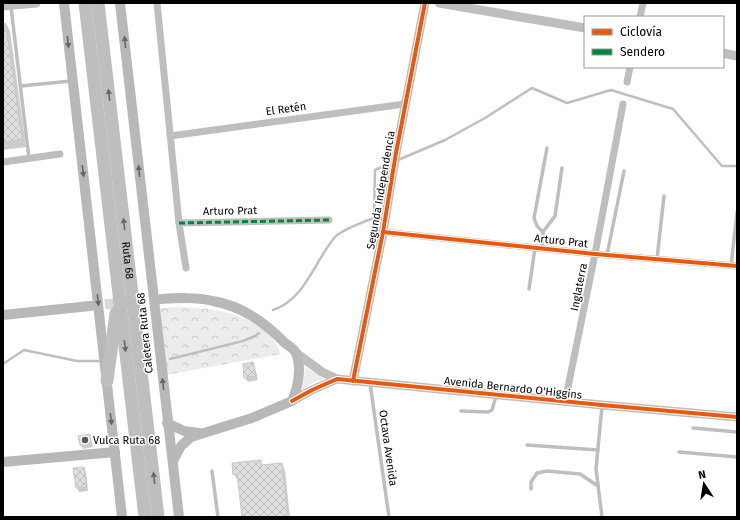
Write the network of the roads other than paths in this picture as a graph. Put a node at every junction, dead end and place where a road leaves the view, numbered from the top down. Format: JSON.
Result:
{"nodes":[{"id":1,"x":36,"y":3,"type":"edge"},
{"id":2,"x":64,"y":3,"type":"edge"},
{"id":3,"x":85,"y":3,"type":"edge"},
{"id":4,"x":98,"y":3,"type":"edge"},
{"id":5,"x":120,"y":3,"type":"edge"},
{"id":6,"x":157,"y":3,"type":"edge"},
{"id":7,"x":425,"y":3,"type":"edge"},
{"id":8,"x":439,"y":3,"type":"edge"},
{"id":9,"x":643,"y":3,"type":"edge"},
{"id":10,"x":7,"y":6,"type":"edge"},
{"id":11,"x":640,"y":16,"type":"edge"},
{"id":12,"x":584,"y":28,"type":"edge"},
{"id":13,"x":724,"y":53,"type":"edge"},
{"id":14,"x":737,"y":56,"type":"edge"},
{"id":15,"x":630,"y":68,"type":"edge"},
{"id":16,"x":73,"y":81,"type":"junction"},
{"id":17,"x":627,"y":82,"type":"dead end"},
{"id":18,"x":21,"y":86,"type":"junction"},
{"id":19,"x":405,"y":104,"type":"junction"},
{"id":20,"x":623,"y":104,"type":"dead end"},
{"id":21,"x":170,"y":136,"type":"junction"},
{"id":22,"x":547,"y":148,"type":"dead end"},
{"id":23,"x":60,"y":154,"type":"dead end"},
{"id":24,"x":29,"y":159,"type":"junction"},
{"id":25,"x":3,"y":162,"type":"edge"},
{"id":26,"x":562,"y":168,"type":"dead end"},
{"id":27,"x":624,"y":171,"type":"dead end"},
{"id":28,"x":664,"y":196,"type":"dead end"},
{"id":29,"x":737,"y":212,"type":"edge"},
{"id":30,"x":329,"y":220,"type":"dead end"},
{"id":31,"x":179,"y":222,"type":"junction"},
{"id":32,"x":383,"y":232,"type":"junction"},
{"id":33,"x":543,"y":232,"type":"junction"},
{"id":34,"x":539,"y":248,"type":"junction"},
{"id":35,"x":595,"y":254,"type":"junction"},
{"id":36,"x":607,"y":255,"type":"junction"},
{"id":37,"x":657,"y":259,"type":"junction"},
{"id":38,"x":734,"y":266,"type":"edge"},
{"id":39,"x":186,"y":268,"type":"dead end"},
{"id":40,"x":528,"y":288,"type":"dead end"},
{"id":41,"x":119,"y":293,"type":"junction"},
{"id":42,"x":161,"y":299,"type":"tunnel mouth"},
{"id":43,"x":90,"y":306,"type":"tunnel mouth"},
{"id":44,"x":3,"y":314,"type":"edge"},
{"id":45,"x":296,"y":353,"type":"junction"},
{"id":46,"x":336,"y":379,"type":"junction"},
{"id":47,"x":107,"y":381,"type":"junction"},
{"id":48,"x":353,"y":381,"type":"junction"},
{"id":49,"x":370,"y":382,"type":"junction"},
{"id":50,"x":496,"y":395,"type":"junction"},
{"id":51,"x":292,"y":401,"type":"junction"},
{"id":52,"x":565,"y":402,"type":"junction"},
{"id":53,"x":602,"y":405,"type":"junction"},
{"id":54,"x":461,"y":411,"type":"dead end"},
{"id":55,"x":737,"y":417,"type":"edge"},
{"id":56,"x":167,"y":423,"type":"junction"},
{"id":57,"x":693,"y":428,"type":"dead end"},
{"id":58,"x":205,"y":432,"type":"junction"},
{"id":59,"x":737,"y":432,"type":"edge"},
{"id":60,"x":527,"y":445,"type":"dead end"},
{"id":61,"x":598,"y":450,"type":"junction"},
{"id":62,"x":115,"y":452,"type":"junction"},
{"id":63,"x":679,"y":452,"type":"dead end"},
{"id":64,"x":737,"y":457,"type":"edge"},
{"id":65,"x":3,"y":462,"type":"edge"},
{"id":66,"x":172,"y":462,"type":"junction"},
{"id":67,"x":212,"y":471,"type":"dead end"},
{"id":68,"x":598,"y":486,"type":"junction"},
{"id":69,"x":531,"y":489,"type":"dead end"},
{"id":70,"x":120,"y":515,"type":"edge"},
{"id":71,"x":145,"y":517,"type":"edge"},
{"id":72,"x":158,"y":517,"type":"edge"},
{"id":73,"x":179,"y":517,"type":"edge"},
{"id":74,"x":218,"y":517,"type":"edge"},
{"id":75,"x":389,"y":517,"type":"edge"},
{"id":76,"x":602,"y":517,"type":"edge"}],
"edges":[{"from":1,"to":10,"type":"street"},
{"from":2,"to":16,"type":"main road","one_way":true},
{"from":3,"to":41,"type":"highway","name":"Ruta 68"},
{"from":72,"to":4,"type":"highway","name":"Ruta 68","one_way":true},
{"from":56,"to":5,"type":"main road","name":"Caletera Ruta 68","one_way":true},
{"from":6,"to":21,"type":"street"},
{"from":7,"to":19,"type":"street","name":"Segunda Independencia"},
{"from":8,"to":12,"type":"street"},
{"from":9,"to":11,"type":"street"},
{"from":10,"to":18,"type":"lane"},
{"from":13,"to":14,"type":"street"},
{"from":15,"to":17,"type":"street"},
{"from":16,"to":18,"type":"lane"},
{"from":16,"to":47,"type":"main road","one_way":true},
{"from":18,"to":24,"type":"lane"},
{"from":19,"to":21,"type":"street","name":"El Retén"},
{"from":19,"to":32,"type":"street","name":"Segunda Independencia"},
{"from":20,"to":35,"type":"street","name":"Inglaterra"},
{"from":21,"to":31,"type":"street"},
{"from":22,"to":33,"type":"lane"},
{"from":23,"to":24,"type":"street"},
{"from":24,"to":25,"type":"street"},
{"from":26,"to":33,"type":"lane"},
{"from":27,"to":36,"type":"lane"},
{"from":28,"to":37,"type":"lane"},
{"from":29,"to":38,"type":"lane"},
{"from":30,"to":31,"type":"street","name":"Arturo Prat"},
{"from":31,"to":39,"type":"street"},
{"from":32,"to":34,"type":"street","name":"Arturo Prat"},
{"from":32,"to":48,"type":"street","name":"Segunda Independencia"},
{"from":33,"to":34,"type":"lane"},
{"from":34,"to":35,"type":"street","name":"Arturo Prat"},
{"from":34,"to":40,"type":"lane"},
{"from":35,"to":36,"type":"street","name":"Arturo Prat"},
{"from":35,"to":52,"type":"street","name":"Inglaterra"},
{"from":36,"to":37,"type":"street","name":"Arturo Prat"},
{"from":37,"to":38,"type":"street","name":"Arturo Prat"},
{"from":41,"to":47,"type":"highway"},
{"from":41,"to":71,"type":"highway","name":"Ruta 68","one_way":true},
{"from":42,"to":45,"type":"main road"},
{"from":43,"to":44,"type":"main road"},
{"from":45,"to":46,"type":"street"},
{"from":45,"to":51,"type":"main road"},
{"from":46,"to":48,"type":"street","name":"Avenida Bernardo O'Higgins"},
{"from":46,"to":51,"type":"street"},
{"from":47,"to":62,"type":"main road","one_way":true},
{"from":48,"to":49,"type":"street","name":"Avenida Bernardo O'Higgins"},
{"from":49,"to":50,"type":"street","name":"Avenida Bernardo O'Higgins"},
{"from":49,"to":75,"type":"lane","name":"Octava Avenida"},
{"from":50,"to":52,"type":"street","name":"Avenida Bernardo O'Higgins"},
{"from":50,"to":54,"type":"lane"},
{"from":51,"to":58,"type":"main road"},
{"from":52,"to":53,"type":"street","name":"Avenida Bernardo O'Higgins"},
{"from":53,"to":55,"type":"street","name":"Avenida Bernardo O'Higgins"},
{"from":53,"to":61,"type":"lane"},
{"from":56,"to":58,"type":"main road"},
{"from":56,"to":66,"type":"main road","name":"Caletera Ruta 68"},
{"from":57,"to":59,"type":"lane"},
{"from":58,"to":66,"type":"main road"},
{"from":60,"to":61,"type":"lane"},
{"from":61,"to":68,"type":"lane"},
{"from":62,"to":65,"type":"main road"},
{"from":62,"to":70,"type":"main road"},
{"from":63,"to":64,"type":"lane"},
{"from":66,"to":73,"type":"main road","name":"Caletera Ruta 68"},
{"from":67,"to":74,"type":"lane"},
{"from":68,"to":69,"type":"lane"},
{"from":68,"to":76,"type":"lane"}]}
